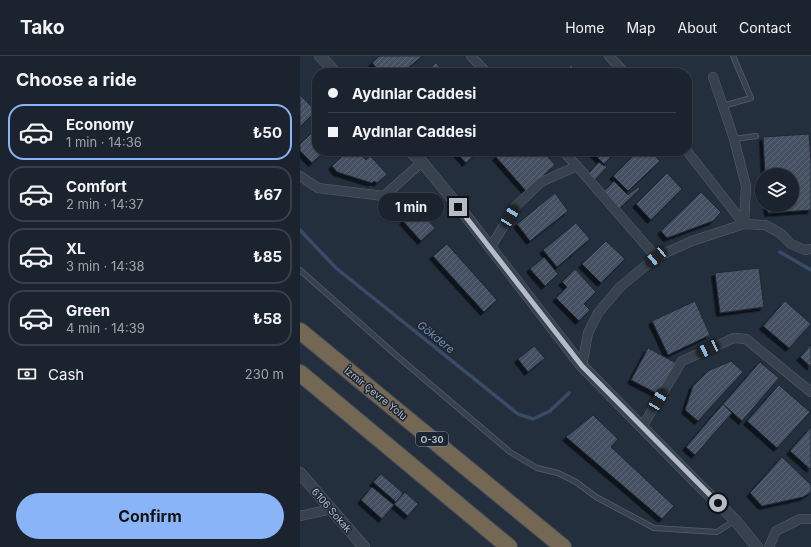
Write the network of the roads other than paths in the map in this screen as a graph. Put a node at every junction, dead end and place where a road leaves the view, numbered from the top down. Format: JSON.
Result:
{"nodes":[{"id":1,"x":320,"y":56,"type":"edge"},
{"id":2,"x":471,"y":56,"type":"edge"},
{"id":3,"x":609,"y":56,"type":"edge"},
{"id":4,"x":732,"y":56,"type":"edge"},
{"id":5,"x":331,"y":68,"type":"edge"},
{"id":6,"x":482,"y":68,"type":"edge"},
{"id":7,"x":620,"y":68,"type":"edge"},
{"id":8,"x":713,"y":77,"type":"dead end"},
{"id":9,"x":723,"y":106,"type":"junction"},
{"id":10,"x":756,"y":136,"type":"dead end"},
{"id":11,"x":734,"y":139,"type":"junction"},
{"id":12,"x":415,"y":156,"type":"edge"},
{"id":13,"x":568,"y":156,"type":"edge"},
{"id":14,"x":691,"y":156,"type":"edge"},
{"id":15,"x":422,"y":162,"type":"junction"},
{"id":16,"x":577,"y":166,"type":"junction"},
{"id":17,"x":300,"y":176,"type":"edge"},
{"id":18,"x":744,"y":224,"type":"junction"},
{"id":19,"x":490,"y":248,"type":"junction"},
{"id":20,"x":811,"y":248,"type":"edge"},
{"id":21,"x":656,"y":257,"type":"junction"},
{"id":22,"x":300,"y":270,"type":"edge"},
{"id":23,"x":300,"y":331,"type":"edge"},
{"id":24,"x":582,"y":366,"type":"junction"},
{"id":25,"x":300,"y":373,"type":"edge"},
{"id":26,"x":811,"y":392,"type":"edge"},
{"id":27,"x":642,"y":427,"type":"junction"},
{"id":28,"x":300,"y":473,"type":"edge"},
{"id":29,"x":331,"y":509,"type":"junction"},
{"id":30,"x":300,"y":516,"type":"edge"},
{"id":31,"x":811,"y":519,"type":"edge"},
{"id":32,"x":735,"y":520,"type":"junction"},
{"id":33,"x":364,"y":547,"type":"edge"},
{"id":34,"x":509,"y":547,"type":"edge"},
{"id":35,"x":563,"y":547,"type":"edge"},
{"id":36,"x":757,"y":547,"type":"edge"},
{"id":37,"x":768,"y":547,"type":"edge"}],
"edges":[{"from":1,"to":5,"type":"street"},
{"from":2,"to":6,"type":"street"},
{"from":3,"to":7,"type":"street"},
{"from":4,"to":9,"type":"lane"},
{"from":8,"to":9,"type":"street"},
{"from":9,"to":11,"type":"street"},
{"from":10,"to":11,"type":"lane"},
{"from":11,"to":18,"type":"street"},
{"from":12,"to":15,"type":"street"},
{"from":13,"to":16,"type":"street"},
{"from":14,"to":18,"type":"street"},
{"from":15,"to":17,"type":"street"},
{"from":15,"to":19,"type":"street"},
{"from":16,"to":19,"type":"street"},
{"from":16,"to":21,"type":"street"},
{"from":18,"to":20,"type":"street"},
{"from":18,"to":21,"type":"street"},
{"from":19,"to":24,"type":"street"},
{"from":21,"to":24,"type":"street"},
{"from":22,"to":32,"type":"lane"},
{"from":23,"to":35,"type":"highway","name":"İzmir Çevre Yolu","number":"O-30"},
{"from":24,"to":27,"type":"street"},
{"from":25,"to":34,"type":"highway"},
{"from":26,"to":27,"type":"street"},
{"from":27,"to":32,"type":"street"},
{"from":28,"to":29,"type":"street","name":"6106 Sokak"},
{"from":29,"to":30,"type":"street"},
{"from":29,"to":33,"type":"street","name":"6106 Sokak"},
{"from":31,"to":37,"type":"street"},
{"from":32,"to":36,"type":"street"}]}
